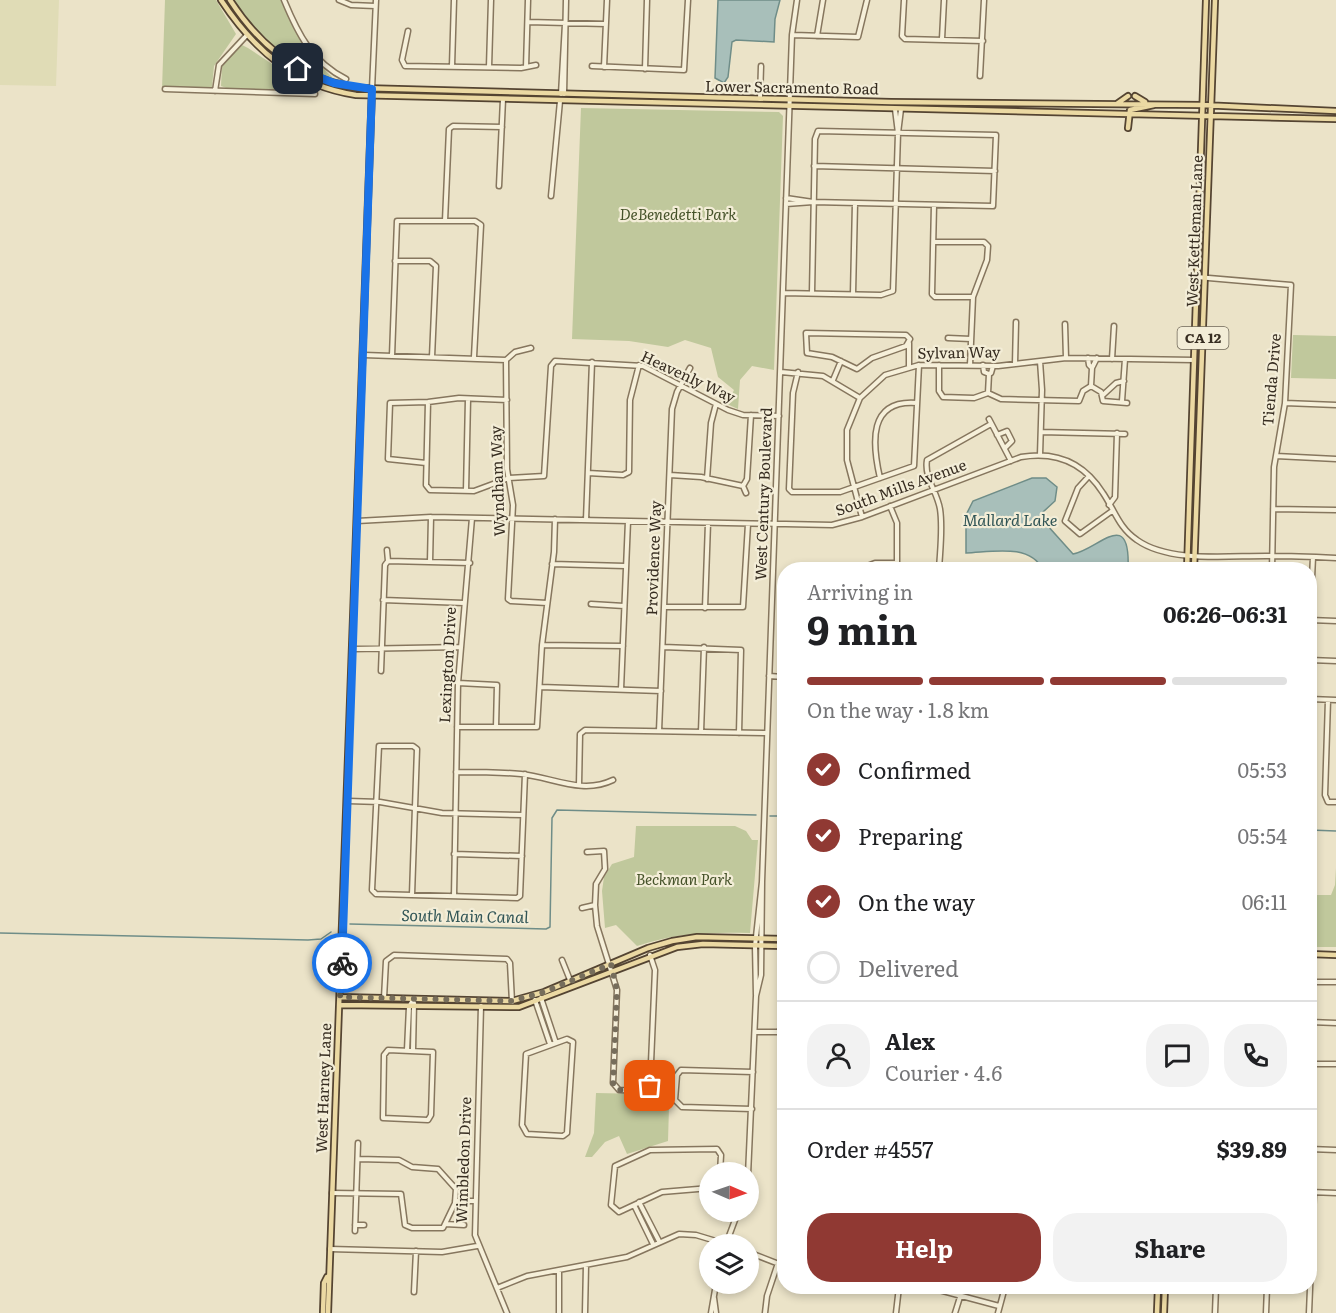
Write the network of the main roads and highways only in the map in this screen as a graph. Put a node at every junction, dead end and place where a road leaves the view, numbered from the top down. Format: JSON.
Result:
{"nodes":[{"id":1,"x":221,"y":0,"type":"edge"},
{"id":2,"x":230,"y":0,"type":"edge"},
{"id":3,"x":1206,"y":0,"type":"edge"},
{"id":4,"x":1215,"y":0,"type":"edge"},
{"id":5,"x":372,"y":89,"type":"junction"},
{"id":6,"x":537,"y":93,"type":"junction"},
{"id":7,"x":372,"y":96,"type":"junction"},
{"id":8,"x":1128,"y":96,"type":"dead end"},
{"id":9,"x":1135,"y":96,"type":"dead end"},
{"id":10,"x":503,"y":99,"type":"junction"},
{"id":11,"x":1112,"y":104,"type":"junction"},
{"id":12,"x":1157,"y":104,"type":"junction"},
{"id":13,"x":1202,"y":105,"type":"junction"},
{"id":14,"x":1211,"y":105,"type":"junction"},
{"id":15,"x":1336,"y":111,"type":"edge"},
{"id":16,"x":1129,"y":114,"type":"junction"},
{"id":17,"x":1202,"y":115,"type":"junction"},
{"id":18,"x":1211,"y":115,"type":"junction"},
{"id":19,"x":1336,"y":119,"type":"edge"},
{"id":20,"x":1128,"y":128,"type":"dead end"},
{"id":21,"x":1187,"y":562,"type":"edge"},
{"id":22,"x":1194,"y":562,"type":"edge"},
{"id":23,"x":777,"y":939,"type":"edge"},
{"id":24,"x":777,"y":946,"type":"edge"},
{"id":25,"x":1317,"y":954,"type":"edge"},
{"id":26,"x":1336,"y":955,"type":"edge"},
{"id":27,"x":340,"y":997,"type":"junction"},
{"id":28,"x":340,"y":1005,"type":"junction"},
{"id":29,"x":327,"y":1277,"type":"junction"},
{"id":30,"x":1158,"y":1294,"type":"edge"},
{"id":31,"x":1163,"y":1294,"type":"edge"},
{"id":32,"x":1165,"y":1294,"type":"edge"},
{"id":33,"x":1165,"y":1298,"type":"junction"},
{"id":34,"x":323,"y":1313,"type":"edge"},
{"id":35,"x":328,"y":1313,"type":"edge"},
{"id":36,"x":1157,"y":1313,"type":"edge"},
{"id":37,"x":1164,"y":1313,"type":"edge"}],
"edges":[{"from":1,"to":7,"type":"main road","name":"Lower Sacramento Road"},
{"from":2,"to":5,"type":"main road","name":"Lower Sacramento Road"},
{"from":3,"to":13,"type":"main road","name":"West Kettleman Lane","number":"CA 12"},
{"from":4,"to":14,"type":"main road","name":"West Kettleman Lane","number":"CA 12"},
{"from":5,"to":6,"type":"main road","name":"Lower Sacramento Road"},
{"from":5,"to":7,"type":"main road","name":"West Harney Lane"},
{"from":6,"to":10,"type":"main road"},
{"from":6,"to":11,"type":"main road","name":"Lower Sacramento Road"},
{"from":7,"to":10,"type":"main road","name":"Lower Sacramento Road"},
{"from":7,"to":27,"type":"main road","name":"West Harney Lane"},
{"from":8,"to":11,"type":"main road"},
{"from":9,"to":12,"type":"main road"},
{"from":10,"to":16,"type":"main road","name":"Lower Sacramento Road"},
{"from":11,"to":12,"type":"main road","name":"Lower Sacramento Road"},
{"from":12,"to":13,"type":"main road","name":"Lower Sacramento Road"},
{"from":12,"to":16,"type":"main road"},
{"from":13,"to":14,"type":"main road","name":"Lower Sacramento Road"},
{"from":13,"to":17,"type":"main road","name":"West Kettleman Lane","number":"CA 12"},
{"from":14,"to":15,"type":"main road","name":"Lower Sacramento Road"},
{"from":14,"to":18,"type":"main road","name":"West Kettleman Lane","number":"CA 12"},
{"from":16,"to":17,"type":"main road","name":"Lower Sacramento Road"},
{"from":16,"to":20,"type":"main road"},
{"from":17,"to":18,"type":"main road","name":"Lower Sacramento Road"},
{"from":17,"to":21,"type":"main road","name":"West Kettleman Lane","number":"CA 12"},
{"from":18,"to":19,"type":"main road","name":"Lower Sacramento Road"},
{"from":18,"to":22,"type":"main road","name":"West Kettleman Lane","number":"CA 12"},
{"from":23,"to":27,"type":"main road"},
{"from":24,"to":28,"type":"main road"},
{"from":25,"to":26,"type":"main road"},
{"from":27,"to":28,"type":"main road","name":"West Harney Lane"},
{"from":28,"to":29,"type":"main road","name":"West Harney Lane"},
{"from":29,"to":34,"type":"main road","name":"West Harney Lane"},
{"from":29,"to":35,"type":"main road","name":"West Harney Lane"},
{"from":30,"to":36,"type":"main road"},
{"from":31,"to":33,"type":"main road"},
{"from":32,"to":33,"type":"main road"},
{"from":33,"to":37,"type":"main road"}]}
